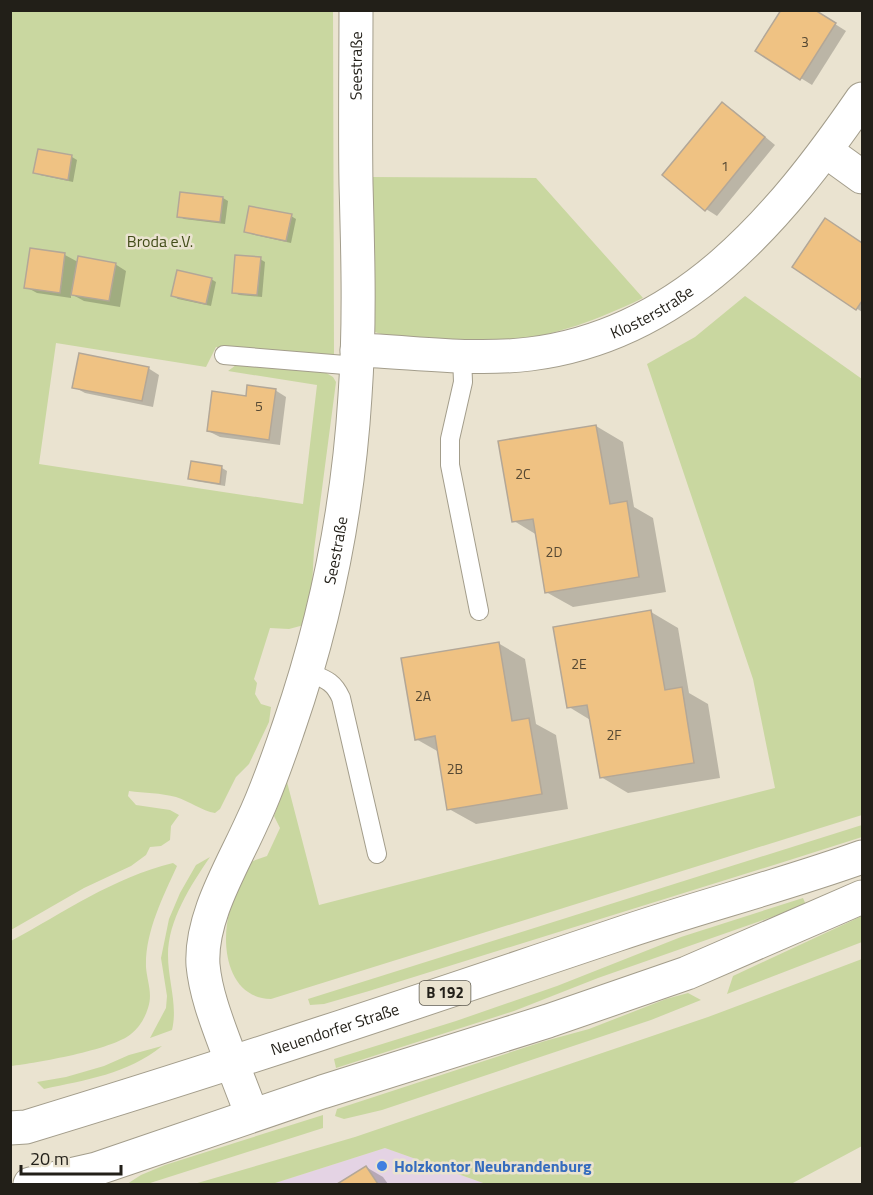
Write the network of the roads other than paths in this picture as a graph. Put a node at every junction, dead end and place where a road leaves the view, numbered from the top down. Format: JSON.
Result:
{"nodes":[{"id":1,"x":356,"y":10,"type":"edge"},
{"id":2,"x":862,"y":99,"type":"edge"},
{"id":3,"x":826,"y":151,"type":"junction"},
{"id":4,"x":862,"y":177,"type":"edge"},
{"id":5,"x":224,"y":355,"type":"dead end"},
{"id":6,"x":462,"y":356,"type":"junction"},
{"id":7,"x":357,"y":358,"type":"junction"},
{"id":8,"x":479,"y":611,"type":"dead end"},
{"id":9,"x":306,"y":672,"type":"junction"},
{"id":10,"x":377,"y":854,"type":"dead end"},
{"id":11,"x":862,"y":856,"type":"edge"},
{"id":12,"x":862,"y":897,"type":"edge"},
{"id":13,"x":232,"y":1064,"type":"junction"},
{"id":14,"x":252,"y":1115,"type":"junction"},
{"id":15,"x":16,"y":1133,"type":"edge"},
{"id":16,"x":114,"y":1172,"type":"edge"},
{"id":17,"x":30,"y":1185,"type":"edge"}],
"edges":[{"from":1,"to":7,"type":"main road","name":"Seestraße"},
{"from":2,"to":3,"type":"main road","name":"Klosterstraße"},
{"from":3,"to":4,"type":"main road"},
{"from":3,"to":6,"type":"main road","name":"Klosterstraße"},
{"from":5,"to":7,"type":"lane"},
{"from":6,"to":7,"type":"main road","name":"Klosterstraße"},
{"from":6,"to":8,"type":"lane"},
{"from":7,"to":9,"type":"main road","name":"Seestraße"},
{"from":9,"to":10,"type":"lane"},
{"from":9,"to":13,"type":"main road","name":"Seestraße"},
{"from":11,"to":13,"type":"main road","name":"Neuendorfer Straße","number":"B 192"},
{"from":12,"to":14,"type":"main road"},
{"from":13,"to":14,"type":"main road","name":"Seestraße"},
{"from":13,"to":15,"type":"main road","name":"Neuendorfer Straße","number":"B 192"},
{"from":14,"to":16,"type":"main road"},
{"from":16,"to":17,"type":"main road"}]}
